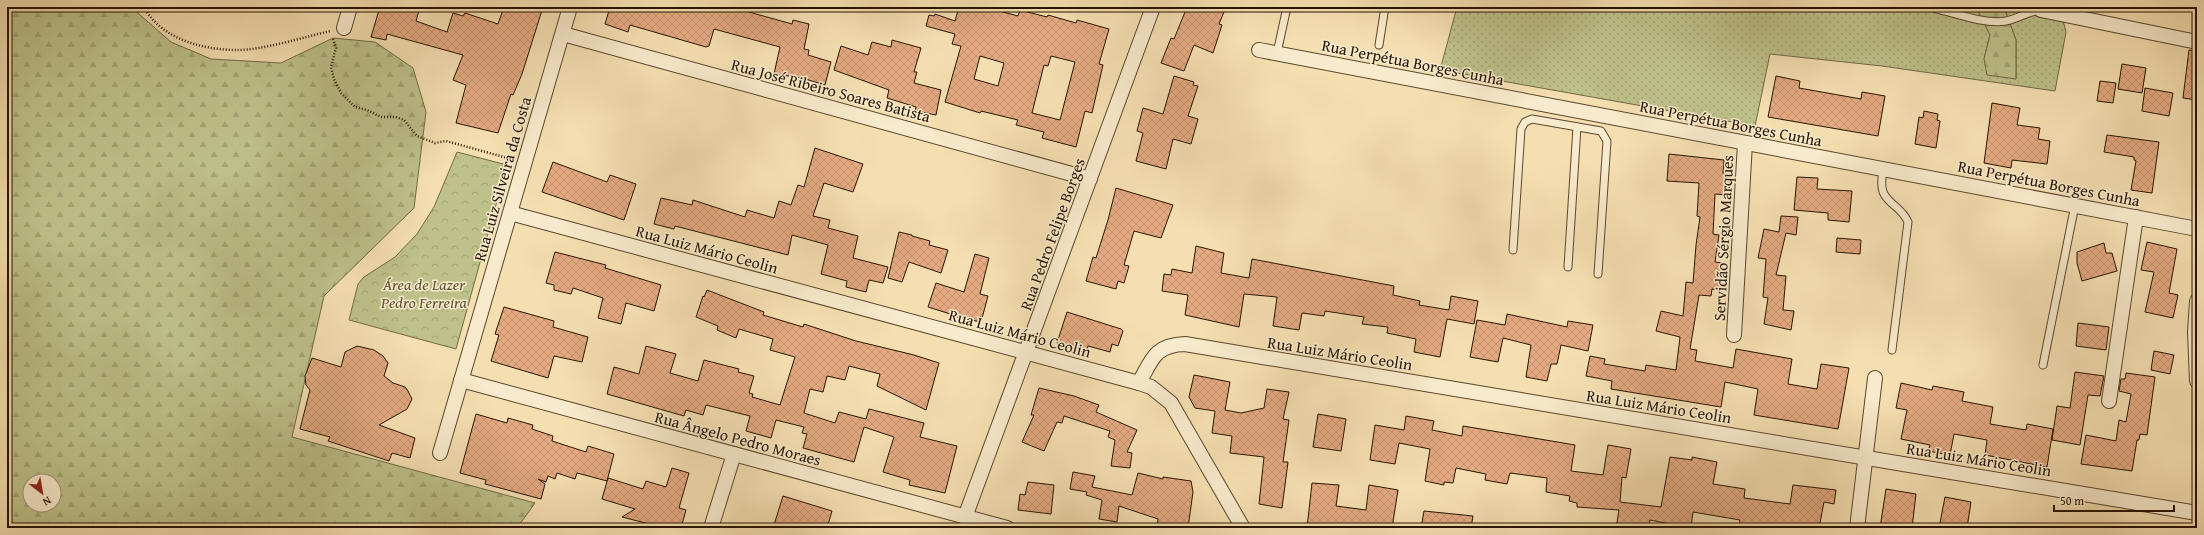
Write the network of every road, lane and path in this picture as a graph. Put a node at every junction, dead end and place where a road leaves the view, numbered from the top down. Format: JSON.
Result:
{"nodes":[{"id":1,"x":144,"y":7,"type":"edge"},
{"id":2,"x":350,"y":7,"type":"edge"},
{"id":3,"x":570,"y":7,"type":"edge"},
{"id":4,"x":1153,"y":7,"type":"edge"},
{"id":5,"x":1287,"y":7,"type":"edge"},
{"id":6,"x":1385,"y":7,"type":"edge"},
{"id":7,"x":1930,"y":7,"type":"edge"},
{"id":8,"x":2041,"y":10,"type":"joint"},
{"id":9,"x":337,"y":29,"type":"junction"},
{"id":10,"x":562,"y":34,"type":"junction"},
{"id":11,"x":2197,"y":42,"type":"edge"},
{"id":12,"x":1379,"y":44,"type":"dead end"},
{"id":13,"x":1259,"y":50,"type":"dead end"},
{"id":14,"x":1277,"y":54,"type":"junction"},
{"id":15,"x":1593,"y":114,"type":"junction"},
{"id":16,"x":1577,"y":127,"type":"junction"},
{"id":17,"x":1591,"y":130,"type":"junction"},
{"id":18,"x":1746,"y":143,"type":"junction"},
{"id":19,"x":525,"y":162,"type":"junction"},
{"id":20,"x":1883,"y":169,"type":"junction"},
{"id":21,"x":1090,"y":179,"type":"junction"},
{"id":22,"x":2075,"y":205,"type":"junction"},
{"id":23,"x":510,"y":213,"type":"junction"},
{"id":24,"x":2136,"y":217,"type":"junction"},
{"id":25,"x":2197,"y":229,"type":"edge"},
{"id":26,"x":1513,"y":250,"type":"dead end"},
{"id":27,"x":1568,"y":266,"type":"dead end"},
{"id":28,"x":1598,"y":274,"type":"dead end"},
{"id":29,"x":2197,"y":301,"type":"edge"},
{"id":30,"x":1734,"y":335,"type":"dead end"},
{"id":31,"x":1892,"y":350,"type":"dead end"},
{"id":32,"x":1026,"y":352,"type":"junction"},
{"id":33,"x":2043,"y":365,"type":"dead end"},
{"id":34,"x":1875,"y":378,"type":"dead end"},
{"id":35,"x":461,"y":380,"type":"junction"},
{"id":36,"x":2197,"y":381,"type":"edge"},
{"id":37,"x":1139,"y":383,"type":"junction"},
{"id":38,"x":2109,"y":401,"type":"dead end"},
{"id":39,"x":440,"y":453,"type":"dead end"},
{"id":40,"x":734,"y":454,"type":"junction"},
{"id":41,"x":1866,"y":458,"type":"junction"},
{"id":42,"x":2197,"y":513,"type":"edge"},
{"id":43,"x":965,"y":518,"type":"junction"},
{"id":44,"x":711,"y":528,"type":"edge"},
{"id":45,"x":1007,"y":528,"type":"edge"},
{"id":46,"x":1243,"y":528,"type":"edge"},
{"id":47,"x":1857,"y":528,"type":"edge"}],
"edges":[{"from":1,"to":9,"type":"path"},
{"from":2,"to":9,"type":"street"},
{"from":3,"to":10,"type":"street","name":"Rua Luiz Silveira da Costa"},
{"from":4,"to":21,"type":"street","name":"Rua Pedro Felipe Borges"},
{"from":5,"to":14,"type":"lane"},
{"from":6,"to":12,"type":"lane"},
{"from":7,"to":8,"type":"lane"},
{"from":8,"to":11,"type":"street"},
{"from":9,"to":19,"type":"path"},
{"from":10,"to":19,"type":"street","name":"Rua Luiz Silveira da Costa"},
{"from":10,"to":21,"type":"street","name":"Rua José Ribeiro Soares Batista"},
{"from":13,"to":14,"type":"street","name":"Rua Perpétua Borges Cunha"},
{"from":14,"to":15,"type":"street","name":"Rua Perpétua Borges Cunha"},
{"from":15,"to":17,"type":"lane"},
{"from":15,"to":18,"type":"street","name":"Rua Perpétua Borges Cunha"},
{"from":16,"to":17,"type":"lane"},
{"from":16,"to":26,"type":"lane"},
{"from":16,"to":27,"type":"lane"},
{"from":17,"to":28,"type":"lane"},
{"from":18,"to":20,"type":"street","name":"Rua Perpétua Borges Cunha"},
{"from":18,"to":30,"type":"street","name":"Servidão Sérgio Marques"},
{"from":19,"to":23,"type":"street","name":"Rua Luiz Silveira da Costa"},
{"from":20,"to":22,"type":"street","name":"Rua Perpétua Borges Cunha"},
{"from":20,"to":31,"type":"lane"},
{"from":21,"to":32,"type":"street","name":"Rua Pedro Felipe Borges"},
{"from":22,"to":24,"type":"street","name":"Rua Perpétua Borges Cunha"},
{"from":22,"to":33,"type":"lane"},
{"from":23,"to":32,"type":"street","name":"Rua Luiz Mário Ceolin"},
{"from":23,"to":35,"type":"street","name":"Rua Luiz Silveira da Costa"},
{"from":24,"to":25,"type":"street","name":"Rua Perpétua Borges Cunha"},
{"from":24,"to":38,"type":"street"},
{"from":29,"to":36,"type":"street"},
{"from":32,"to":37,"type":"street","name":"Rua Luiz Mário Ceolin"},
{"from":32,"to":43,"type":"street","name":"Rua Pedro Felipe Borges"},
{"from":34,"to":41,"type":"street"},
{"from":35,"to":39,"type":"street","name":"Rua Luiz Silveira da Costa"},
{"from":35,"to":40,"type":"street","name":"Rua Ângelo Pedro Moraes"},
{"from":37,"to":41,"type":"street","name":"Rua Luiz Mário Ceolin"},
{"from":37,"to":46,"type":"street"},
{"from":40,"to":43,"type":"street","name":"Rua Ângelo Pedro Moraes"},
{"from":40,"to":44,"type":"street"},
{"from":41,"to":42,"type":"street","name":"Rua Luiz Mário Ceolin"},
{"from":41,"to":47,"type":"street"},
{"from":43,"to":45,"type":"street","name":"Rua Ângelo Pedro Moraes"}]}
